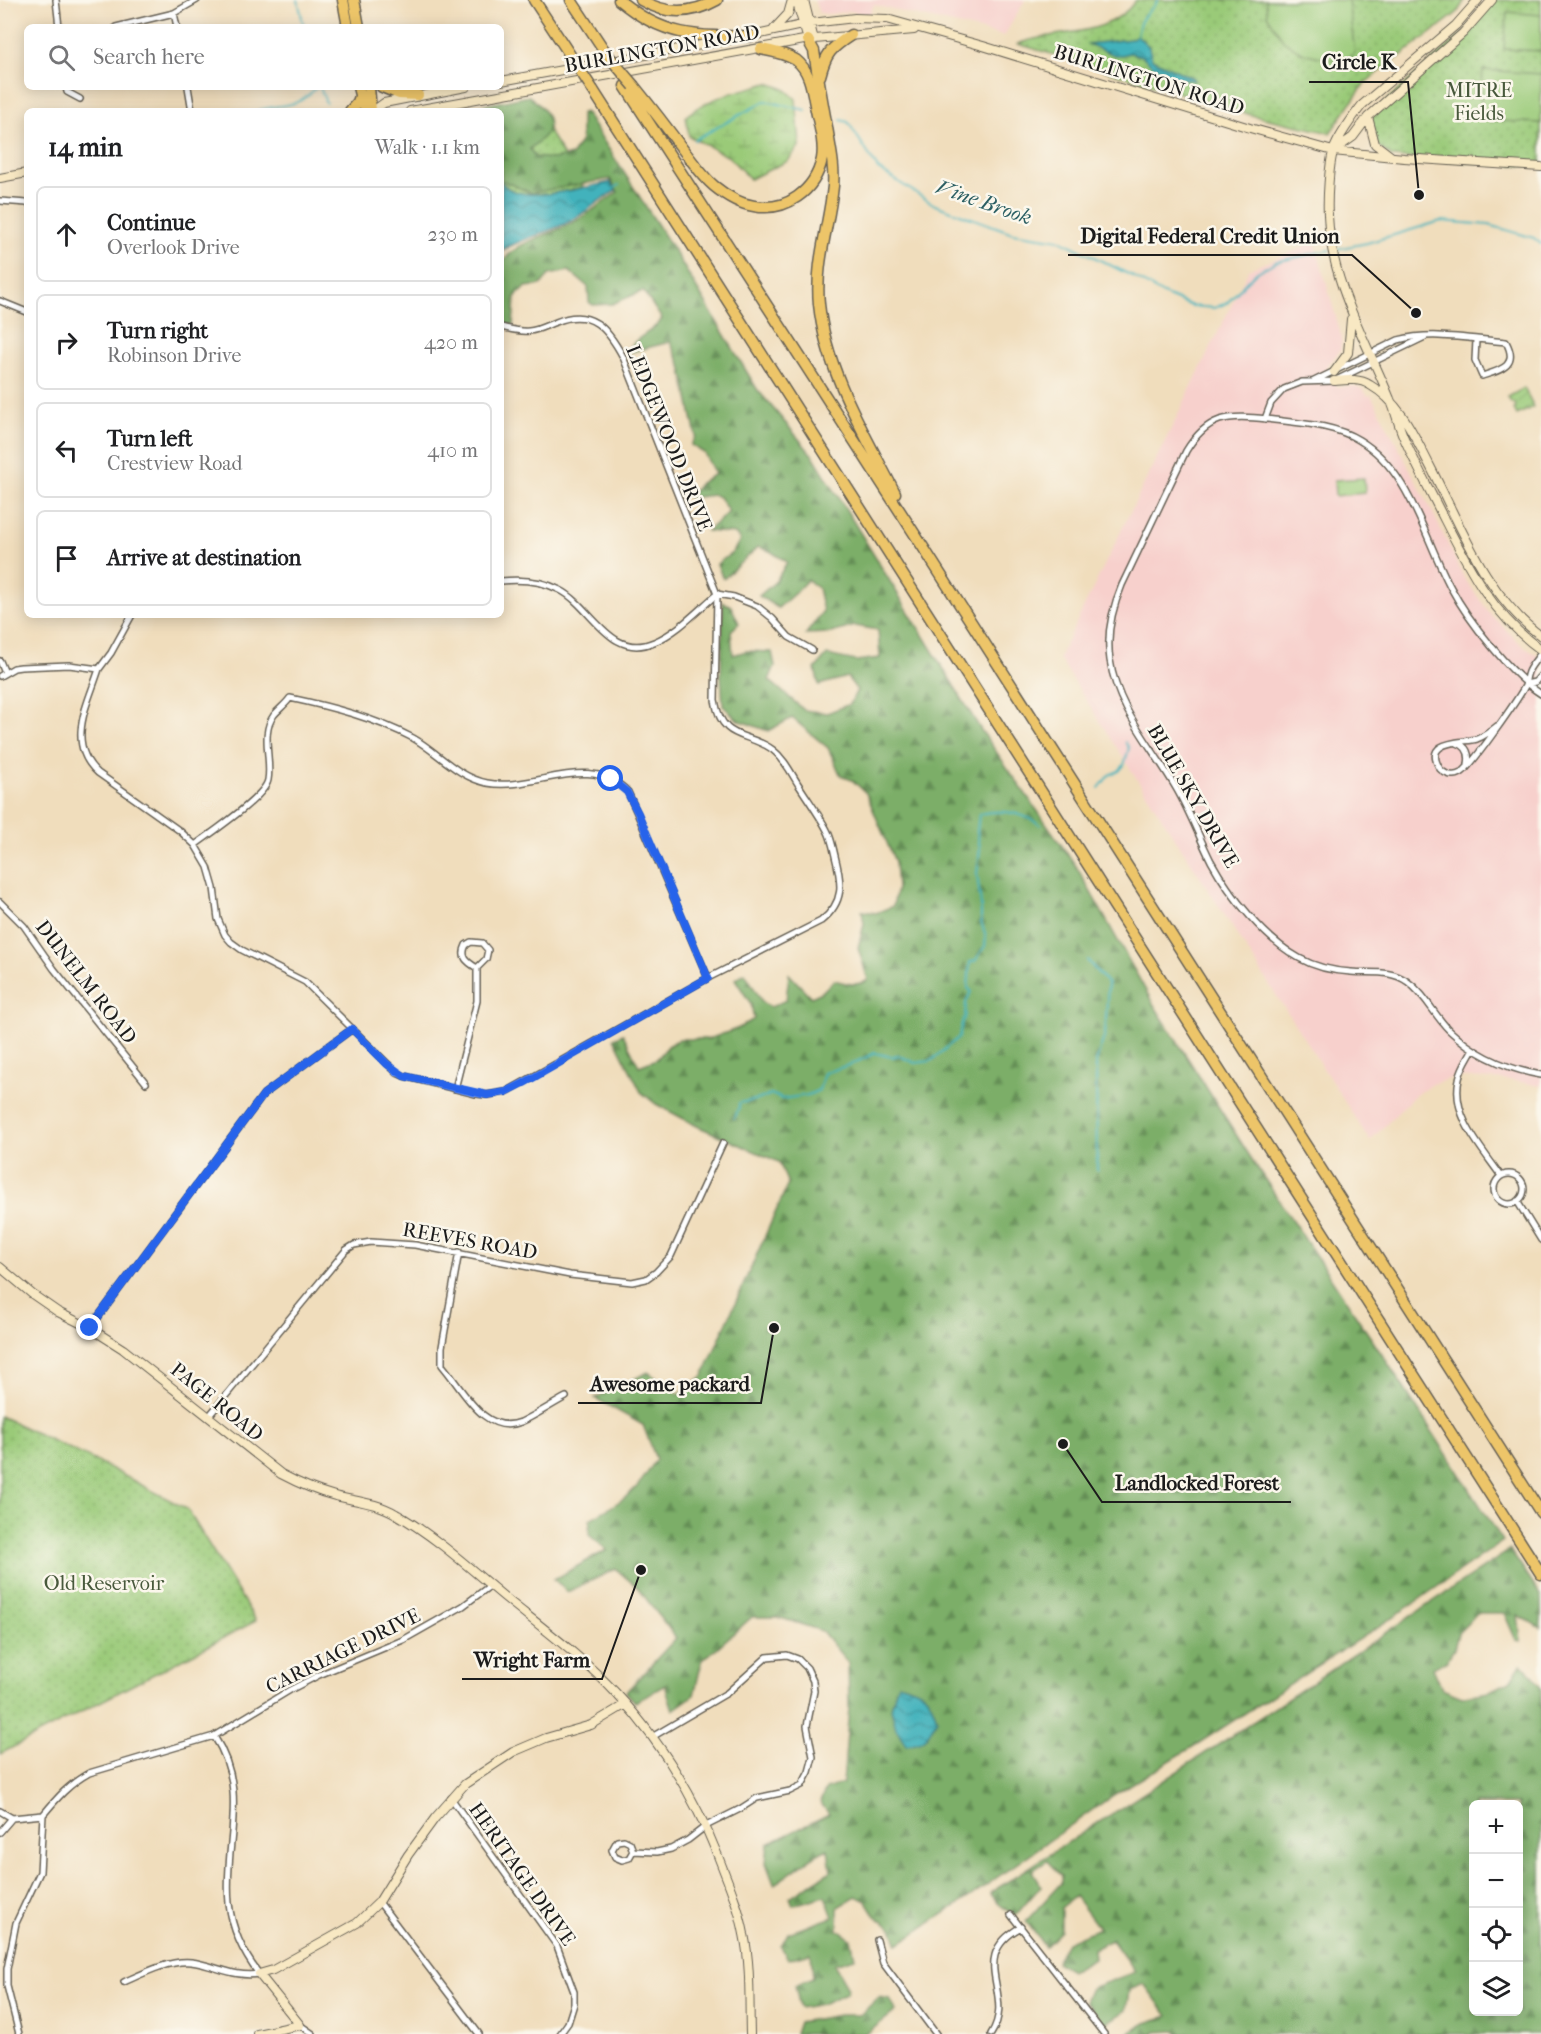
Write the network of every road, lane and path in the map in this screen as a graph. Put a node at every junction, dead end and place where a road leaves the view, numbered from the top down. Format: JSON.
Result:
{"nodes":[{"id":1,"x":56,"y":0,"type":"edge"},
{"id":2,"x":197,"y":0,"type":"edge"},
{"id":3,"x":343,"y":0,"type":"edge"},
{"id":4,"x":354,"y":0,"type":"edge"},
{"id":5,"x":526,"y":0,"type":"edge"},
{"id":6,"x":534,"y":0,"type":"edge"},
{"id":7,"x":571,"y":0,"type":"edge"},
{"id":8,"x":620,"y":0,"type":"edge"},
{"id":9,"x":641,"y":0,"type":"edge"},
{"id":10,"x":717,"y":0,"type":"edge"},
{"id":11,"x":794,"y":0,"type":"edge"},
{"id":12,"x":804,"y":0,"type":"edge"},
{"id":13,"x":1478,"y":0,"type":"edge"},
{"id":14,"x":1491,"y":0,"type":"edge"},
{"id":15,"x":174,"y":13,"type":"junction"},
{"id":16,"x":807,"y":23,"type":"junction"},
{"id":17,"x":59,"y":24,"type":"edge"},
{"id":18,"x":128,"y":24,"type":"edge"},
{"id":19,"x":176,"y":24,"type":"edge"},
{"id":20,"x":347,"y":24,"type":"edge"},
{"id":21,"x":358,"y":24,"type":"edge"},
{"id":22,"x":774,"y":30,"type":"junction"},
{"id":23,"x":921,"y":30,"type":"junction"},
{"id":24,"x":851,"y":35,"type":"junction"},
{"id":25,"x":751,"y":36,"type":"junction"},
{"id":26,"x":812,"y":42,"type":"junction"},
{"id":27,"x":562,"y":43,"type":"junction"},
{"id":28,"x":761,"y":49,"type":"junction"},
{"id":29,"x":504,"y":80,"type":"edge"},
{"id":30,"x":819,"y":82,"type":"junction"},
{"id":31,"x":630,"y":86,"type":"junction"},
{"id":32,"x":67,"y":90,"type":"edge"},
{"id":33,"x":188,"y":90,"type":"edge"},
{"id":34,"x":369,"y":90,"type":"edge"},
{"id":35,"x":389,"y":90,"type":"edge"},
{"id":36,"x":447,"y":90,"type":"edge"},
{"id":37,"x":359,"y":91,"type":"edge"},
{"id":38,"x":418,"y":95,"type":"junction"},
{"id":39,"x":80,"y":99,"type":"dead end"},
{"id":40,"x":192,"y":108,"type":"edge"},
{"id":41,"x":353,"y":108,"type":"edge"},
{"id":42,"x":366,"y":108,"type":"edge"},
{"id":43,"x":371,"y":108,"type":"edge"},
{"id":44,"x":376,"y":108,"type":"edge"},
{"id":45,"x":427,"y":108,"type":"edge"},
{"id":46,"x":1368,"y":117,"type":"junction"},
{"id":47,"x":1333,"y":151,"type":"junction"},
{"id":48,"x":1392,"y":157,"type":"junction"},
{"id":49,"x":1541,"y":167,"type":"edge"},
{"id":50,"x":24,"y":174,"type":"edge"},
{"id":51,"x":0,"y":178,"type":"edge"},
{"id":52,"x":0,"y":201,"type":"edge"},
{"id":53,"x":24,"y":204,"type":"edge"},
{"id":54,"x":0,"y":301,"type":"edge"},
{"id":55,"x":24,"y":311,"type":"edge"},
{"id":56,"x":1351,"y":315,"type":"junction"},
{"id":57,"x":504,"y":327,"type":"edge"},
{"id":58,"x":1433,"y":335,"type":"junction"},
{"id":59,"x":1476,"y":340,"type":"junction"},
{"id":60,"x":1371,"y":358,"type":"junction"},
{"id":61,"x":1334,"y":376,"type":"junction"},
{"id":62,"x":1392,"y":402,"type":"junction"},
{"id":63,"x":1265,"y":419,"type":"junction"},
{"id":64,"x":923,"y":547,"type":"junction"},
{"id":65,"x":504,"y":581,"type":"edge"},
{"id":66,"x":717,"y":594,"type":"junction"},
{"id":67,"x":130,"y":618,"type":"edge"},
{"id":68,"x":1541,"y":636,"type":"edge"},
{"id":69,"x":812,"y":650,"type":"dead end"},
{"id":70,"x":1541,"y":651,"type":"edge"},
{"id":71,"x":0,"y":661,"type":"edge"},
{"id":72,"x":99,"y":669,"type":"junction"},
{"id":73,"x":3,"y":674,"type":"edge"},
{"id":74,"x":1541,"y":675,"type":"edge"},
{"id":75,"x":1526,"y":684,"type":"junction"},
{"id":76,"x":1541,"y":694,"type":"edge"},
{"id":77,"x":1497,"y":726,"type":"junction"},
{"id":78,"x":1452,"y":742,"type":"junction"},
{"id":79,"x":1464,"y":770,"type":"junction"},
{"id":80,"x":195,"y":845,"type":"junction"},
{"id":81,"x":0,"y":902,"type":"edge"},
{"id":82,"x":477,"y":968,"type":"junction"},
{"id":83,"x":708,"y":978,"type":"junction"},
{"id":84,"x":352,"y":1029,"type":"junction"},
{"id":85,"x":1473,"y":1049,"type":"junction"},
{"id":86,"x":1541,"y":1075,"type":"edge"},
{"id":87,"x":146,"y":1083,"type":"dead end"},
{"id":88,"x":455,"y":1089,"type":"junction"},
{"id":89,"x":723,"y":1143,"type":"dead end"},
{"id":90,"x":1501,"y":1176,"type":"junction"},
{"id":91,"x":1517,"y":1202,"type":"junction"},
{"id":92,"x":1541,"y":1240,"type":"edge"},
{"id":93,"x":459,"y":1252,"type":"junction"},
{"id":94,"x":0,"y":1267,"type":"edge"},
{"id":95,"x":90,"y":1328,"type":"junction"},
{"id":96,"x":566,"y":1397,"type":"dead end"},
{"id":97,"x":209,"y":1416,"type":"junction"},
{"id":98,"x":1541,"y":1513,"type":"edge"},
{"id":99,"x":1541,"y":1574,"type":"edge"},
{"id":100,"x":490,"y":1585,"type":"junction"},
{"id":101,"x":626,"y":1704,"type":"junction"},
{"id":102,"x":214,"y":1736,"type":"junction"},
{"id":103,"x":652,"y":1737,"type":"junction"},
{"id":104,"x":451,"y":1798,"type":"junction"},
{"id":105,"x":0,"y":1811,"type":"edge"},
{"id":106,"x":43,"y":1815,"type":"junction"},
{"id":107,"x":12,"y":1818,"type":"junction"},
{"id":108,"x":706,"y":1826,"type":"junction"},
{"id":109,"x":0,"y":1832,"type":"edge"},
{"id":110,"x":633,"y":1851,"type":"dead end"},
{"id":111,"x":379,"y":1902,"type":"junction"},
{"id":112,"x":1011,"y":1915,"type":"dead end"},
{"id":113,"x":1021,"y":1927,"type":"junction"},
{"id":114,"x":877,"y":1940,"type":"dead end"},
{"id":115,"x":259,"y":1974,"type":"junction"},
{"id":116,"x":124,"y":1982,"type":"dead end"},
{"id":117,"x":300,"y":2025,"type":"junction"},
{"id":118,"x":19,"y":2034,"type":"edge"},
{"id":119,"x":257,"y":2034,"type":"edge"},
{"id":120,"x":314,"y":2034,"type":"edge"},
{"id":121,"x":479,"y":2034,"type":"edge"},
{"id":122,"x":560,"y":2034,"type":"edge"},
{"id":123,"x":750,"y":2034,"type":"edge"},
{"id":124,"x":936,"y":2034,"type":"edge"},
{"id":125,"x":991,"y":2034,"type":"edge"},
{"id":126,"x":1104,"y":2034,"type":"edge"}],
"edges":[{"from":1,"to":17,"type":"street"},
{"from":2,"to":15,"type":"street"},
{"from":3,"to":20,"type":"highway"},
{"from":4,"to":21,"type":"highway"},
{"from":5,"to":27,"type":"highway"},
{"from":6,"to":27,"type":"highway"},
{"from":7,"to":31,"type":"highway","bridge":true},
{"from":8,"to":25,"type":"highway"},
{"from":9,"to":10,"type":"highway"},
{"from":11,"to":16,"type":"main road"},
{"from":11,"to":22,"type":"main road"},
{"from":12,"to":16,"type":"main road"},
{"from":13,"to":47,"type":"main road"},
{"from":14,"to":46,"type":"main road"},
{"from":15,"to":18,"type":"street"},
{"from":15,"to":19,"type":"street"},
{"from":16,"to":22,"type":"main road","name":"BURLINGTON ROAD"},
{"from":16,"to":23,"type":"main road","name":"BURLINGTON ROAD"},
{"from":16,"to":26,"type":"main road"},
{"from":22,"to":25,"type":"main road","name":"BURLINGTON ROAD"},
{"from":23,"to":24,"type":"main road","name":"BURLINGTON ROAD"},
{"from":23,"to":47,"type":"main road","name":"BURLINGTON ROAD"},
{"from":24,"to":26,"type":"main road","name":"BURLINGTON ROAD"},
{"from":24,"to":30,"type":"highway"},
{"from":25,"to":29,"type":"main road","name":"BURLINGTON ROAD"},
{"from":26,"to":28,"type":"main road","name":"BURLINGTON ROAD"},
{"from":26,"to":30,"type":"highway"},
{"from":27,"to":99,"type":"highway","bridge":true},
{"from":28,"to":31,"type":"highway"},
{"from":28,"to":45,"type":"main road","name":"BURLINGTON ROAD"},
{"from":30,"to":64,"type":"highway"},
{"from":31,"to":64,"type":"highway"},
{"from":32,"to":39,"type":"street"},
{"from":33,"to":40,"type":"street"},
{"from":34,"to":43,"type":"highway"},
{"from":35,"to":38,"type":"highway"},
{"from":36,"to":38,"type":"main road"},
{"from":37,"to":41,"type":"highway"},
{"from":37,"to":42,"type":"highway"},
{"from":38,"to":44,"type":"main road"},
{"from":46,"to":47,"type":"main road"},
{"from":46,"to":48,"type":"main road"},
{"from":47,"to":48,"type":"main road","name":"BURLINGTON ROAD"},
{"from":47,"to":56,"type":"main road"},
{"from":48,"to":49,"type":"main road","name":"BURLINGTON ROAD"},
{"from":50,"to":51,"type":"main road"},
{"from":52,"to":53,"type":"street"},
{"from":54,"to":55,"type":"street"},
{"from":56,"to":60,"type":"main road"},
{"from":56,"to":61,"type":"main road"},
{"from":57,"to":66,"type":"street","name":"LEDGEWOOD DRIVE"},
{"from":58,"to":59,"type":"street"},
{"from":58,"to":60,"type":"street"},
{"from":58,"to":60,"type":"street"},
{"from":59,"to":59,"type":"street"},
{"from":60,"to":61,"type":"street"},
{"from":60,"to":62,"type":"main road"},
{"from":61,"to":62,"type":"main road"},
{"from":61,"to":63,"type":"street"},
{"from":62,"to":68,"type":"main road"},
{"from":62,"to":70,"type":"main road"},
{"from":63,"to":75,"type":"street","name":"BLUE SKY DRIVE"},
{"from":63,"to":85,"type":"street","name":"BLUE SKY DRIVE"},
{"from":64,"to":98,"type":"highway"},
{"from":65,"to":66,"type":"street"},
{"from":66,"to":69,"type":"street"},
{"from":66,"to":83,"type":"street"},
{"from":67,"to":72,"type":"street"},
{"from":70,"to":75,"type":"street"},
{"from":71,"to":73,"type":"street"},
{"from":72,"to":73,"type":"street"},
{"from":72,"to":80,"type":"street"},
{"from":74,"to":75,"type":"street"},
{"from":75,"to":76,"type":"street","name":"BLUE SKY DRIVE"},
{"from":75,"to":77,"type":"street"},
{"from":77,"to":78,"type":"street"},
{"from":77,"to":79,"type":"street"},
{"from":78,"to":79,"type":"street"},
{"from":78,"to":79,"type":"street"},
{"from":80,"to":83,"type":"street"},
{"from":80,"to":84,"type":"street"},
{"from":81,"to":87,"type":"street","name":"DUNELM ROAD"},
{"from":82,"to":82,"type":"street"},
{"from":82,"to":88,"type":"street"},
{"from":83,"to":88,"type":"street"},
{"from":84,"to":88,"type":"street"},
{"from":84,"to":95,"type":"street"},
{"from":85,"to":86,"type":"street","name":"BLUE SKY DRIVE"},
{"from":85,"to":90,"type":"street"},
{"from":89,"to":93,"type":"street","name":"REEVES ROAD"},
{"from":90,"to":91,"type":"street"},
{"from":90,"to":91,"type":"street"},
{"from":91,"to":92,"type":"street"},
{"from":93,"to":96,"type":"street"},
{"from":93,"to":97,"type":"street","name":"REEVES ROAD"},
{"from":94,"to":95,"type":"main road","name":"PAGE ROAD"},
{"from":95,"to":97,"type":"main road","name":"PAGE ROAD"},
{"from":97,"to":100,"type":"main road","name":"PAGE ROAD"},
{"from":100,"to":101,"type":"main road","name":"PAGE ROAD"},
{"from":100,"to":102,"type":"street","name":"CARRIAGE DRIVE"},
{"from":101,"to":103,"type":"main road","name":"PAGE ROAD"},
{"from":101,"to":104,"type":"main road"},
{"from":102,"to":106,"type":"street","name":"CARRIAGE DRIVE"},
{"from":102,"to":115,"type":"street"},
{"from":103,"to":108,"type":"main road","name":"PAGE ROAD"},
{"from":103,"to":108,"type":"street"},
{"from":104,"to":111,"type":"main road"},
{"from":104,"to":122,"type":"street","name":"HERITAGE DRIVE"},
{"from":105,"to":107,"type":"street"},
{"from":106,"to":107,"type":"street"},
{"from":106,"to":118,"type":"street"},
{"from":107,"to":109,"type":"street"},
{"from":108,"to":110,"type":"street"},
{"from":108,"to":123,"type":"main road","name":"PAGE ROAD"},
{"from":111,"to":115,"type":"main road"},
{"from":111,"to":121,"type":"street"},
{"from":112,"to":113,"type":"street"},
{"from":113,"to":125,"type":"street"},
{"from":113,"to":126,"type":"street"},
{"from":114,"to":124,"type":"street"},
{"from":115,"to":116,"type":"street"},
{"from":115,"to":117,"type":"main road"},
{"from":117,"to":119,"type":"main road"},
{"from":117,"to":120,"type":"street"}]}
